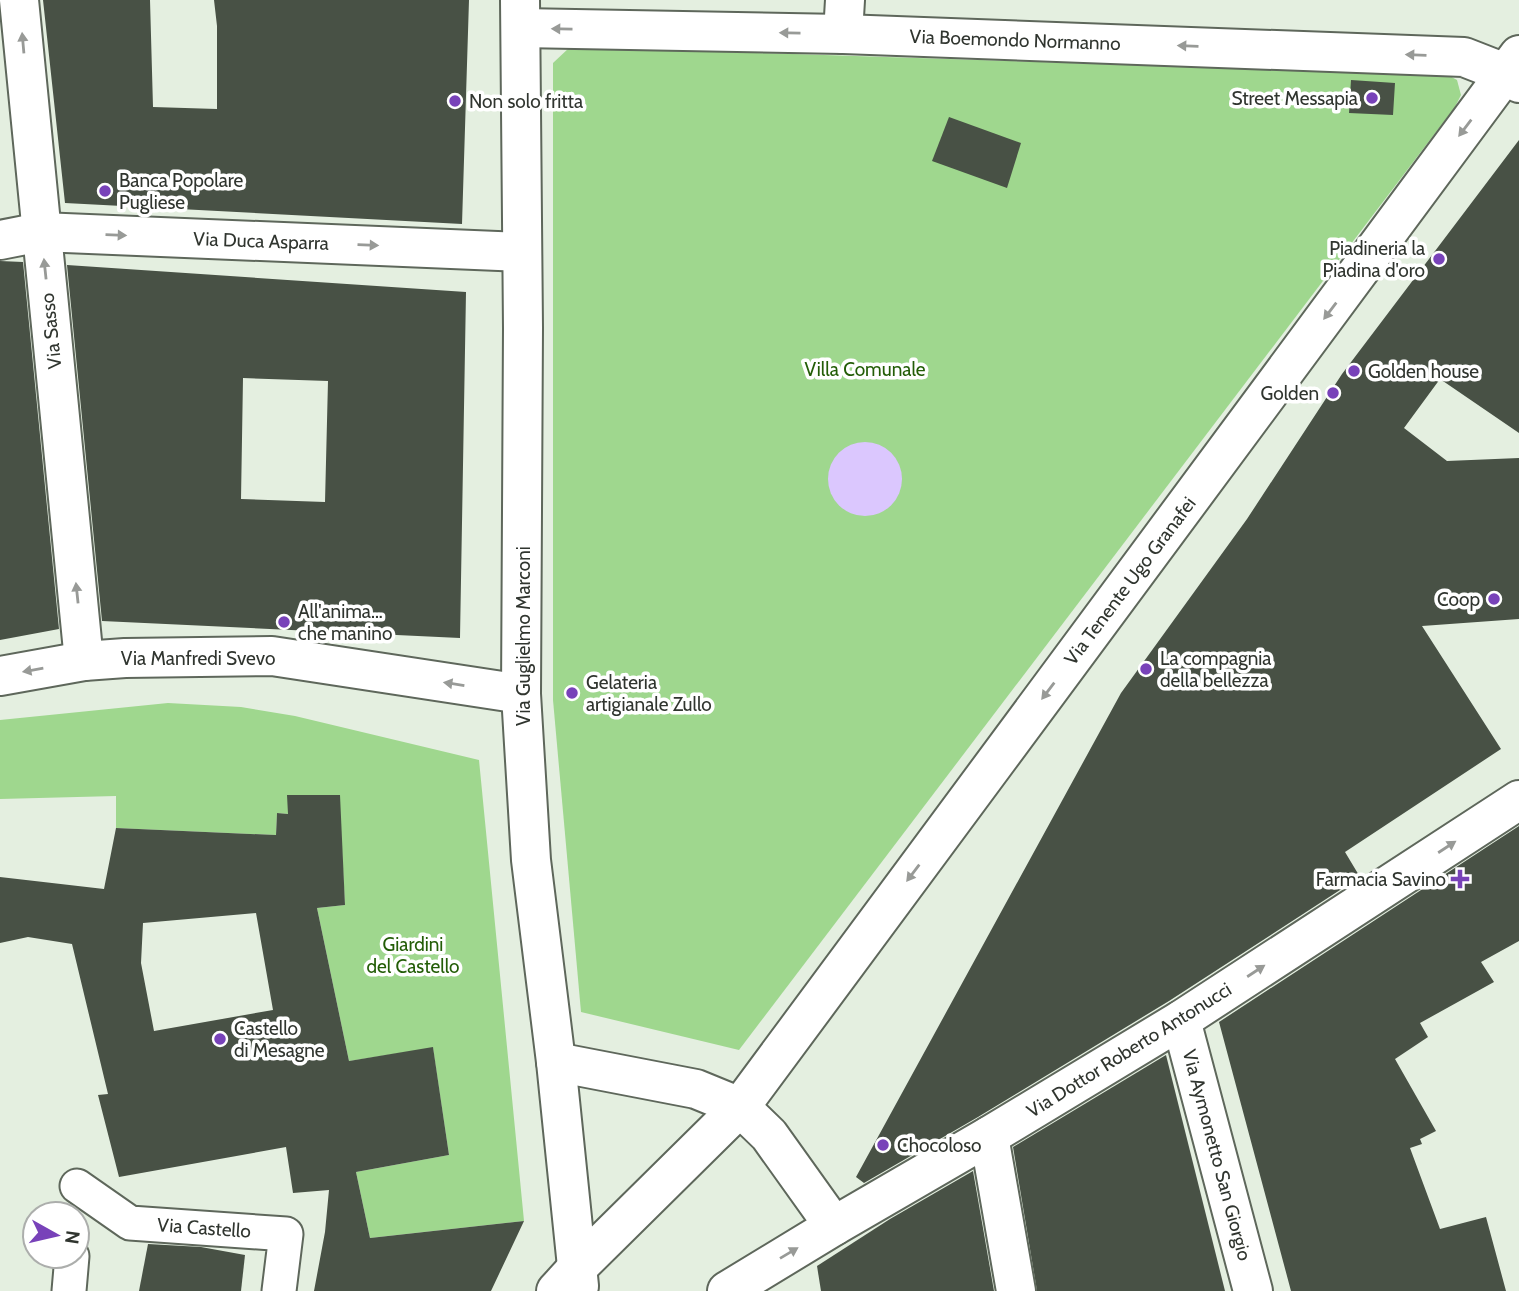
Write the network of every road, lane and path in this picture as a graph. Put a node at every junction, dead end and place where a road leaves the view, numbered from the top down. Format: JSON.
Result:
{"nodes":[{"id":1,"x":19,"y":0,"type":"edge"},
{"id":2,"x":521,"y":14,"type":"edge"},
{"id":3,"x":844,"y":17,"type":"edge"},
{"id":4,"x":1514,"y":70,"type":"edge"},
{"id":5,"x":41,"y":232,"type":"junction"},
{"id":6,"x":0,"y":240,"type":"edge"},
{"id":7,"x":522,"y":252,"type":"junction"},
{"id":8,"x":84,"y":661,"type":"junction"},
{"id":9,"x":0,"y":676,"type":"edge"},
{"id":10,"x":521,"y":694,"type":"junction"},
{"id":11,"x":1519,"y":800,"type":"edge"},
{"id":12,"x":1181,"y":1020,"type":"junction"},
{"id":13,"x":556,"y":1062,"type":"junction"},
{"id":14,"x":740,"y":1107,"type":"junction"},
{"id":15,"x":989,"y":1136,"type":"junction"},
{"id":16,"x":91,"y":1206,"type":"edge"},
{"id":17,"x":834,"y":1226,"type":"junction"},
{"id":18,"x":71,"y":1270,"type":"edge"},
{"id":19,"x":571,"y":1284,"type":"edge"},
{"id":20,"x":729,"y":1290,"type":"edge"},
{"id":21,"x":69,"y":1291,"type":"edge"},
{"id":22,"x":279,"y":1291,"type":"edge"},
{"id":23,"x":1016,"y":1291,"type":"edge"},
{"id":24,"x":1253,"y":1291,"type":"edge"}],
"edges":[{"from":5,"to":1,"type":"main road","name":"Via Sasso","one_way":true},
{"from":3,"to":2,"type":"main road","name":"Via Boemondo Normanno","one_way":true},
{"from":2,"to":7,"type":"main road","name":"Via Guglielmo Marconi"},
{"from":4,"to":3,"type":"main road","name":"Via Boemondo Normanno","one_way":true},
{"from":4,"to":14,"type":"main road","name":"Via Tenente Ugo Granafei","one_way":true},
{"from":5,"to":6,"type":"main road","name":"Via Duca Asparra"},
{"from":5,"to":7,"type":"main road","name":"Via Duca Asparra","one_way":true},
{"from":8,"to":5,"type":"main road","name":"Via Sasso","one_way":true},
{"from":7,"to":10,"type":"main road","name":"Via Guglielmo Marconi"},
{"from":8,"to":9,"type":"main road","name":"Via Manfredi Svevo","one_way":true},
{"from":10,"to":8,"type":"main road","name":"Via Manfredi Svevo","one_way":true},
{"from":10,"to":13,"type":"main road","name":"Via Guglielmo Marconi"},
{"from":12,"to":11,"type":"main road","name":"Via Dottor Roberto Antonucci","one_way":true},
{"from":12,"to":15,"type":"main road","name":"Via Dottor Roberto Antonucci"},
{"from":12,"to":24,"type":"main road","name":"Via Aymonetto San Giorgio"},
{"from":13,"to":14,"type":"main road"},
{"from":13,"to":19,"type":"main road","name":"Via Guglielmo Marconi"},
{"from":14,"to":17,"type":"main road"},
{"from":14,"to":19,"type":"main road","name":"Via Tenente Ugo Granafei"},
{"from":15,"to":17,"type":"main road","name":"Via Dottor Roberto Antonucci"},
{"from":15,"to":23,"type":"main road"},
{"from":16,"to":22,"type":"street","name":"Via Castello"},
{"from":20,"to":17,"type":"main road","name":"Via Dottor Roberto Antonucci","one_way":true},
{"from":18,"to":21,"type":"street"}]}
